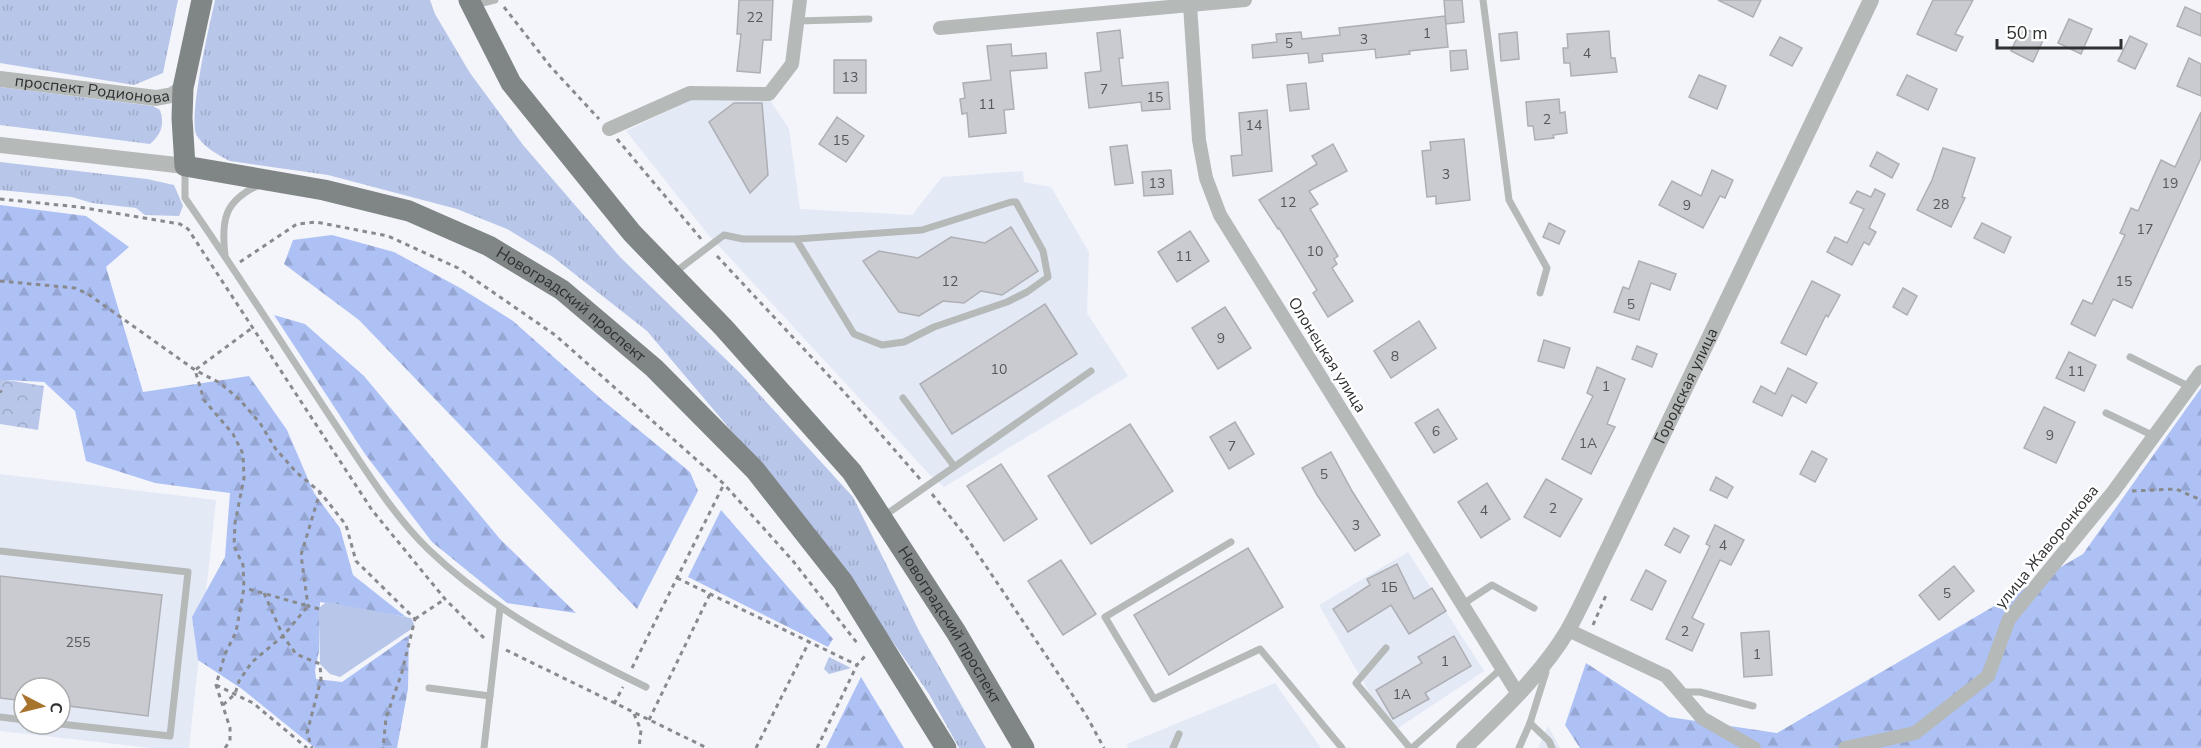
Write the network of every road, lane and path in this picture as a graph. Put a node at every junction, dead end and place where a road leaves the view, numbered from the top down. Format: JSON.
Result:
{"nodes":[{"id":1,"x":202,"y":0,"type":"edge"},
{"id":2,"x":497,"y":0,"type":"edge"},
{"id":3,"x":800,"y":0,"type":"edge"},
{"id":4,"x":1245,"y":0,"type":"edge"},
{"id":5,"x":1483,"y":0,"type":"edge"},
{"id":6,"x":1871,"y":0,"type":"edge"},
{"id":7,"x":470,"y":3,"type":"edge"},
{"id":8,"x":1190,"y":5,"type":"junction"},
{"id":9,"x":869,"y":19,"type":"dead end"},
{"id":10,"x":797,"y":21,"type":"junction"},
{"id":11,"x":939,"y":28,"type":"dead end"},
{"id":12,"x":0,"y":79,"type":"edge"},
{"id":13,"x":183,"y":88,"type":"junction"},
{"id":14,"x":609,"y":129,"type":"junction"},
{"id":15,"x":0,"y":145,"type":"edge"},
{"id":16,"x":185,"y":166,"type":"junction"},
{"id":17,"x":268,"y":181,"type":"junction"},
{"id":18,"x":0,"y":199,"type":"edge"},
{"id":19,"x":180,"y":224,"type":"dead end"},
{"id":20,"x":796,"y":239,"type":"junction"},
{"id":21,"x":708,"y":247,"type":"junction"},
{"id":22,"x":225,"y":258,"type":"junction"},
{"id":23,"x":231,"y":268,"type":"junction"},
{"id":24,"x":672,"y":275,"type":"junction"},
{"id":25,"x":218,"y":276,"type":"dead end"},
{"id":26,"x":0,"y":281,"type":"edge"},
{"id":27,"x":1540,"y":293,"type":"dead end"},
{"id":28,"x":252,"y":328,"type":"dead end"},
{"id":29,"x":2130,"y":357,"type":"dead end"},
{"id":30,"x":195,"y":370,"type":"junction"},
{"id":31,"x":1090,"y":371,"type":"dead end"},
{"id":32,"x":2201,"y":372,"type":"edge"},
{"id":33,"x":2190,"y":387,"type":"junction"},
{"id":34,"x":903,"y":398,"type":"dead end"},
{"id":35,"x":2106,"y":413,"type":"dead end"},
{"id":36,"x":2154,"y":436,"type":"junction"},
{"id":37,"x":954,"y":466,"type":"junction"},
{"id":38,"x":724,"y":484,"type":"junction"},
{"id":39,"x":926,"y":486,"type":"junction"},
{"id":40,"x":320,"y":492,"type":"junction"},
{"id":41,"x":2113,"y":492,"type":"junction"},
{"id":42,"x":2201,"y":500,"type":"edge"},
{"id":43,"x":881,"y":518,"type":"junction"},
{"id":44,"x":1231,"y":542,"type":"dead end"},
{"id":45,"x":0,"y":551,"type":"edge"},
{"id":46,"x":677,"y":578,"type":"junction"},
{"id":47,"x":244,"y":588,"type":"junction"},
{"id":48,"x":264,"y":593,"type":"junction"},
{"id":49,"x":710,"y":594,"type":"junction"},
{"id":50,"x":445,"y":598,"type":"dead end"},
{"id":51,"x":1463,"y":604,"type":"junction"},
{"id":52,"x":308,"y":606,"type":"junction"},
{"id":53,"x":500,"y":608,"type":"junction"},
{"id":54,"x":1534,"y":608,"type":"dead end"},
{"id":55,"x":319,"y":609,"type":"dead end"},
{"id":56,"x":416,"y":618,"type":"junction"},
{"id":57,"x":1568,"y":630,"type":"junction"},
{"id":58,"x":283,"y":636,"type":"junction"},
{"id":59,"x":809,"y":642,"type":"junction"},
{"id":60,"x":859,"y":645,"type":"dead end"},
{"id":61,"x":1386,"y":648,"type":"dead end"},
{"id":62,"x":867,"y":655,"type":"dead end"},
{"id":63,"x":1551,"y":655,"type":"junction"},
{"id":64,"x":857,"y":665,"type":"junction"},
{"id":65,"x":1502,"y":668,"type":"junction"},
{"id":66,"x":627,"y":678,"type":"junction"},
{"id":67,"x":216,"y":685,"type":"junction"},
{"id":68,"x":646,"y":687,"type":"dead end"},
{"id":69,"x":429,"y":688,"type":"dead end"},
{"id":70,"x":1679,"y":692,"type":"junction"},
{"id":71,"x":235,"y":694,"type":"junction"},
{"id":72,"x":1518,"y":694,"type":"junction"},
{"id":73,"x":490,"y":696,"type":"junction"},
{"id":74,"x":614,"y":704,"type":"dead end"},
{"id":75,"x":223,"y":705,"type":"junction"},
{"id":76,"x":1753,"y":706,"type":"dead end"},
{"id":77,"x":633,"y":712,"type":"dead end"},
{"id":78,"x":649,"y":720,"type":"dead end"},
{"id":79,"x":1530,"y":723,"type":"junction"},
{"id":80,"x":72,"y":725,"type":"edge"},
{"id":81,"x":1179,"y":734,"type":"dead end"},
{"id":82,"x":230,"y":741,"type":"junction"},
{"id":83,"x":225,"y":748,"type":"edge"},
{"id":84,"x":234,"y":748,"type":"edge"},
{"id":85,"x":307,"y":748,"type":"edge"},
{"id":86,"x":312,"y":748,"type":"edge"},
{"id":87,"x":383,"y":748,"type":"edge"},
{"id":88,"x":484,"y":748,"type":"edge"},
{"id":89,"x":639,"y":748,"type":"edge"},
{"id":90,"x":756,"y":748,"type":"edge"},
{"id":91,"x":817,"y":748,"type":"edge"},
{"id":92,"x":946,"y":748,"type":"edge"},
{"id":93,"x":1024,"y":748,"type":"edge"},
{"id":94,"x":1104,"y":748,"type":"edge"},
{"id":95,"x":1173,"y":748,"type":"edge"},
{"id":96,"x":1342,"y":748,"type":"edge"},
{"id":97,"x":1411,"y":748,"type":"edge"},
{"id":98,"x":1464,"y":748,"type":"edge"},
{"id":99,"x":1519,"y":748,"type":"edge"},
{"id":100,"x":1552,"y":748,"type":"edge"},
{"id":101,"x":1754,"y":748,"type":"edge"},
{"id":102,"x":1845,"y":748,"type":"edge"}],
"edges":[{"from":1,"to":13,"type":"main road"},
{"from":2,"to":7,"type":"lane"},
{"from":2,"to":14,"type":"path"},
{"from":3,"to":10,"type":"street"},
{"from":4,"to":8,"type":"street"},
{"from":5,"to":27,"type":"lane"},
{"from":6,"to":57,"type":"street","name":"Городская улица"},
{"from":7,"to":24,"type":"main road","name":"Новоградский проспект"},
{"from":8,"to":11,"type":"street"},
{"from":8,"to":51,"type":"street","name":"Олонецкая улица"},
{"from":9,"to":10,"type":"lane"},
{"from":10,"to":14,"type":"street"},
{"from":12,"to":13,"type":"street","name":"проспект Родионова"},
{"from":13,"to":16,"type":"main road"},
{"from":14,"to":21,"type":"path"},
{"from":15,"to":16,"type":"street"},
{"from":16,"to":17,"type":"main road","name":"Новоградский проспект"},
{"from":16,"to":22,"type":"lane"},
{"from":17,"to":22,"type":"lane"},
{"from":17,"to":92,"type":"main road","name":"Новоградский проспект"},
{"from":18,"to":19,"type":"path"},
{"from":20,"to":20,"type":"lane"},
{"from":20,"to":21,"type":"lane"},
{"from":21,"to":24,"type":"lane"},
{"from":21,"to":39,"type":"path"},
{"from":22,"to":23,"type":"lane"},
{"from":23,"to":25,"type":"path"},
{"from":23,"to":38,"type":"path"},
{"from":23,"to":53,"type":"lane"},
{"from":24,"to":43,"type":"main road","name":"Новоградский проспект"},
{"from":26,"to":30,"type":"path"},
{"from":28,"to":30,"type":"path"},
{"from":29,"to":33,"type":"lane"},
{"from":30,"to":40,"type":"path"},
{"from":30,"to":47,"type":"path"},
{"from":31,"to":37,"type":"lane"},
{"from":32,"to":33,"type":"street","name":"улица Жаворонкова"},
{"from":33,"to":36,"type":"street","name":"улица Жаворонкова"},
{"from":34,"to":37,"type":"lane"},
{"from":35,"to":36,"type":"lane"},
{"from":36,"to":41,"type":"street","name":"улица Жаворонкова"},
{"from":37,"to":39,"type":"lane"},
{"from":38,"to":46,"type":"path"},
{"from":38,"to":60,"type":"path"},
{"from":39,"to":43,"type":"lane"},
{"from":39,"to":94,"type":"path"},
{"from":40,"to":52,"type":"path"},
{"from":40,"to":56,"type":"path"},
{"from":41,"to":42,"type":"path"},
{"from":41,"to":102,"type":"street","name":"улица Жаворонкова"},
{"from":43,"to":93,"type":"main road","name":"Новоградский проспект"},
{"from":44,"to":96,"type":"lane"},
{"from":45,"to":80,"type":"lane"},
{"from":46,"to":49,"type":"path"},
{"from":46,"to":66,"type":"path"},
{"from":47,"to":48,"type":"path"},
{"from":47,"to":67,"type":"path"},
{"from":48,"to":52,"type":"path"},
{"from":48,"to":58,"type":"path"},
{"from":49,"to":59,"type":"path"},
{"from":49,"to":78,"type":"path"},
{"from":50,"to":56,"type":"path"},
{"from":51,"to":54,"type":"lane"},
{"from":51,"to":65,"type":"street","name":"Олонецкая улица"},
{"from":52,"to":55,"type":"path"},
{"from":52,"to":58,"type":"path"},
{"from":53,"to":66,"type":"lane"},
{"from":53,"to":73,"type":"lane"},
{"from":56,"to":87,"type":"path"},
{"from":57,"to":63,"type":"street","name":"Городская улица"},
{"from":57,"to":70,"type":"street"},
{"from":58,"to":71,"type":"path"},
{"from":58,"to":86,"type":"path"},
{"from":59,"to":64,"type":"path"},
{"from":59,"to":90,"type":"path"},
{"from":61,"to":97,"type":"lane"},
{"from":62,"to":64,"type":"path"},
{"from":63,"to":72,"type":"street","name":"Городская улица"},
{"from":63,"to":79,"type":"lane"},
{"from":64,"to":91,"type":"path"},
{"from":65,"to":72,"type":"street","name":"Олонецкая улица"},
{"from":65,"to":97,"type":"lane"},
{"from":66,"to":68,"type":"lane"},
{"from":66,"to":74,"type":"path"},
{"from":67,"to":71,"type":"path"},
{"from":67,"to":75,"type":"path"},
{"from":69,"to":73,"type":"lane"},
{"from":70,"to":76,"type":"lane"},
{"from":70,"to":101,"type":"street"},
{"from":71,"to":75,"type":"path"},
{"from":71,"to":85,"type":"path"},
{"from":72,"to":98,"type":"street","name":"Городская улица"},
{"from":73,"to":88,"type":"lane"},
{"from":75,"to":82,"type":"path"},
{"from":77,"to":89,"type":"path"},
{"from":79,"to":99,"type":"lane"},
{"from":79,"to":100,"type":"lane"},
{"from":81,"to":95,"type":"lane"},
{"from":82,"to":83,"type":"path"},
{"from":82,"to":84,"type":"path"}]}
